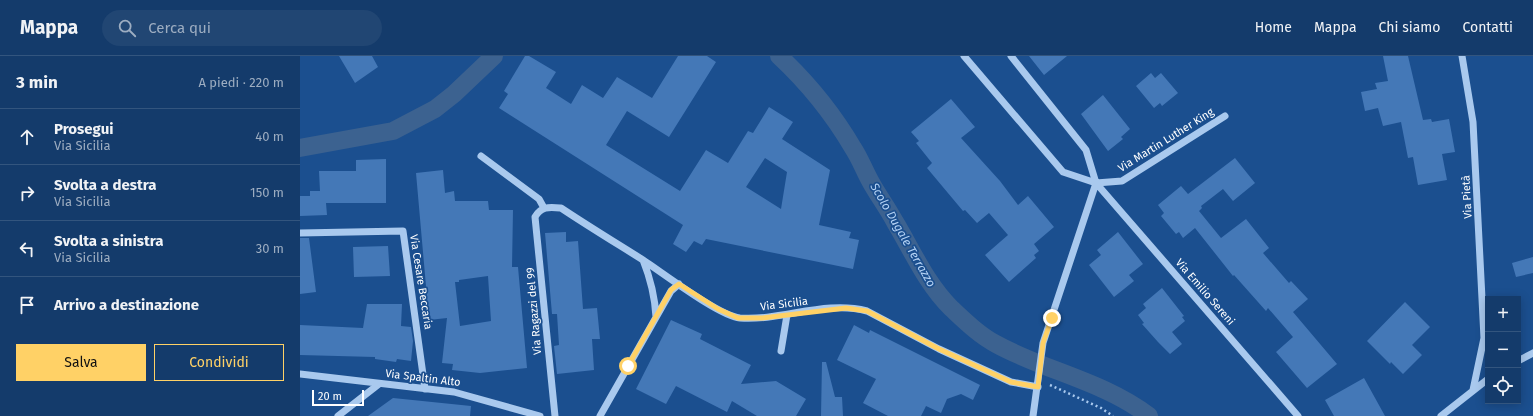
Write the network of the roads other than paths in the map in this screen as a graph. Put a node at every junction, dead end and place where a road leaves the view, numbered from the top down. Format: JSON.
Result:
{"nodes":[{"id":1,"x":964,"y":56,"type":"edge"},
{"id":2,"x":1011,"y":56,"type":"edge"},
{"id":3,"x":1462,"y":56,"type":"edge"},
{"id":4,"x":1225,"y":116,"type":"dead end"},
{"id":5,"x":481,"y":156,"type":"dead end"},
{"id":6,"x":1096,"y":183,"type":"junction"},
{"id":7,"x":544,"y":208,"type":"junction"},
{"id":8,"x":300,"y":233,"type":"edge"},
{"id":9,"x":643,"y":260,"type":"junction"},
{"id":10,"x":679,"y":284,"type":"junction"},
{"id":11,"x":787,"y":315,"type":"junction"},
{"id":12,"x":656,"y":317,"type":"junction"},
{"id":13,"x":1486,"y":332,"type":"edge"},
{"id":14,"x":1485,"y":344,"type":"edge"},
{"id":15,"x":781,"y":351,"type":"dead end"},
{"id":16,"x":1531,"y":354,"type":"edge"},
{"id":17,"x":1521,"y":359,"type":"edge"},
{"id":18,"x":1533,"y":362,"type":"edge"},
{"id":19,"x":300,"y":374,"type":"edge"},
{"id":20,"x":1485,"y":381,"type":"edge"},
{"id":21,"x":1038,"y":382,"type":"junction"},
{"id":22,"x":379,"y":384,"type":"junction"},
{"id":23,"x":425,"y":389,"type":"junction"},
{"id":24,"x":1473,"y":390,"type":"junction"},
{"id":25,"x":338,"y":416,"type":"edge"},
{"id":26,"x":540,"y":416,"type":"edge"},
{"id":27,"x":555,"y":416,"type":"edge"},
{"id":28,"x":600,"y":416,"type":"edge"},
{"id":29,"x":1033,"y":416,"type":"edge"},
{"id":30,"x":1298,"y":416,"type":"edge"},
{"id":31,"x":1441,"y":416,"type":"edge"}],
"edges":[{"from":1,"to":6,"type":"street"},
{"from":2,"to":6,"type":"street","name":"Via Emilio Sereni"},
{"from":3,"to":13,"type":"street","name":"Via Pietà"},
{"from":4,"to":6,"type":"street","name":"Via Martin Luther King"},
{"from":5,"to":7,"type":"street"},
{"from":6,"to":21,"type":"street"},
{"from":6,"to":30,"type":"street","name":"Via Emilio Sereni"},
{"from":7,"to":9,"type":"street"},
{"from":7,"to":27,"type":"street","name":"Via Ragazzi del 99"},
{"from":8,"to":23,"type":"street","name":"Via Cesare Beccaria"},
{"from":9,"to":10,"type":"street"},
{"from":9,"to":12,"type":"street"},
{"from":10,"to":11,"type":"street","name":"Via Sicilia"},
{"from":10,"to":12,"type":"street"},
{"from":11,"to":15,"type":"street"},
{"from":11,"to":21,"type":"street","name":"Via Sicilia"},
{"from":12,"to":28,"type":"street"},
{"from":14,"to":24,"type":"street","name":"Via Pietà"},
{"from":16,"to":17,"type":"street"},
{"from":16,"to":18,"type":"street"},
{"from":19,"to":22,"type":"street","name":"Via Spaltin Alto"},
{"from":20,"to":24,"type":"street"},
{"from":21,"to":29,"type":"street"},
{"from":22,"to":23,"type":"street","name":"Via Spaltin Alto"},
{"from":22,"to":25,"type":"street"},
{"from":23,"to":26,"type":"street","name":"Via Spaltin Alto"},
{"from":24,"to":31,"type":"street"}]}
